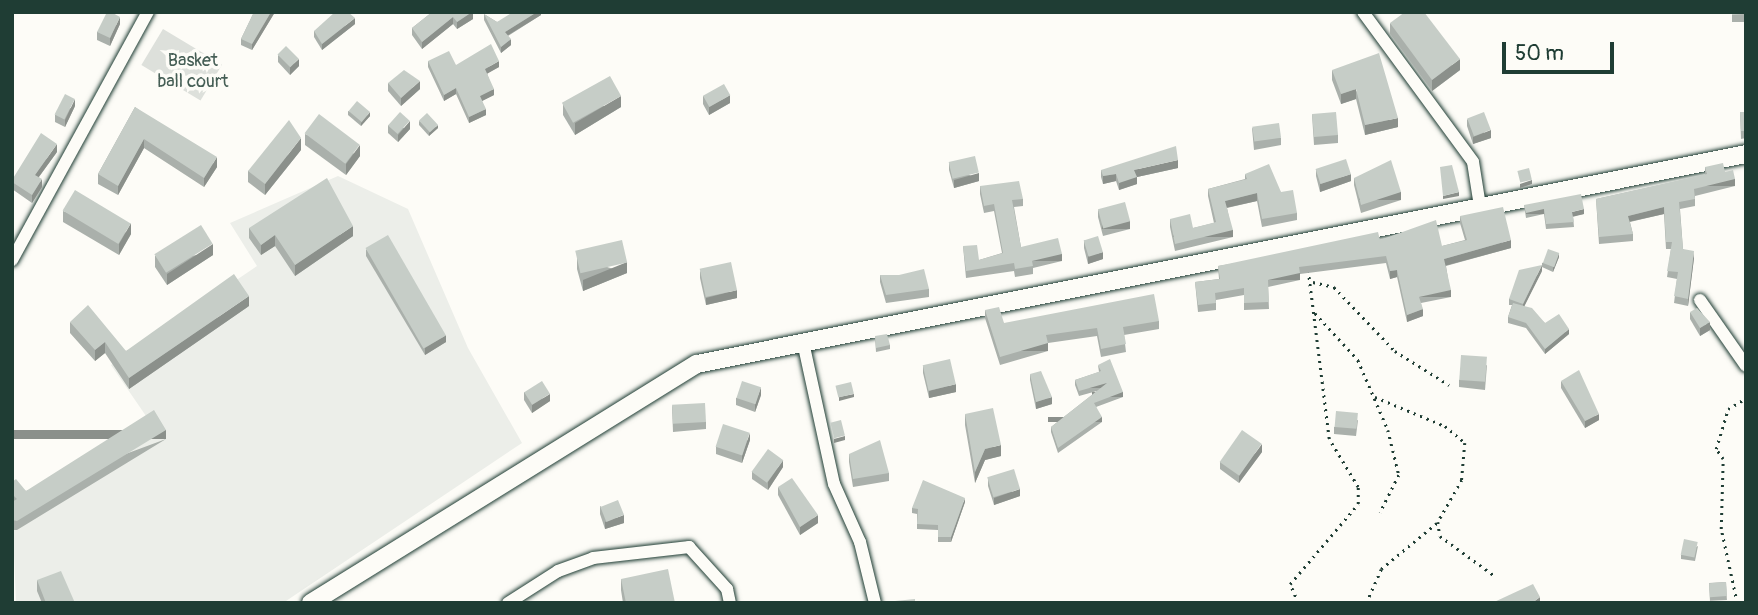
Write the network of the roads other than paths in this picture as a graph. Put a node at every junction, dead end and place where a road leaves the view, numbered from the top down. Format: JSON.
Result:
{"nodes":[{"id":1,"x":148,"y":12,"type":"edge"},
{"id":2,"x":1363,"y":12,"type":"edge"},
{"id":3,"x":1746,"y":154,"type":"edge"},
{"id":4,"x":1480,"y":206,"type":"junction"},
{"id":5,"x":12,"y":260,"type":"edge"},
{"id":6,"x":1700,"y":300,"type":"dead end"},
{"id":7,"x":803,"y":342,"type":"junction"},
{"id":8,"x":1746,"y":366,"type":"edge"},
{"id":9,"x":311,"y":603,"type":"edge"},
{"id":10,"x":508,"y":603,"type":"edge"},
{"id":11,"x":730,"y":603,"type":"edge"},
{"id":12,"x":875,"y":603,"type":"edge"}],
"edges":[{"from":1,"to":5,"type":"street"},
{"from":2,"to":4,"type":"street"},
{"from":3,"to":4,"type":"main road"},
{"from":4,"to":7,"type":"main road"},
{"from":6,"to":8,"type":"street"},
{"from":7,"to":9,"type":"main road"},
{"from":7,"to":12,"type":"street"},
{"from":10,"to":11,"type":"street"}]}
